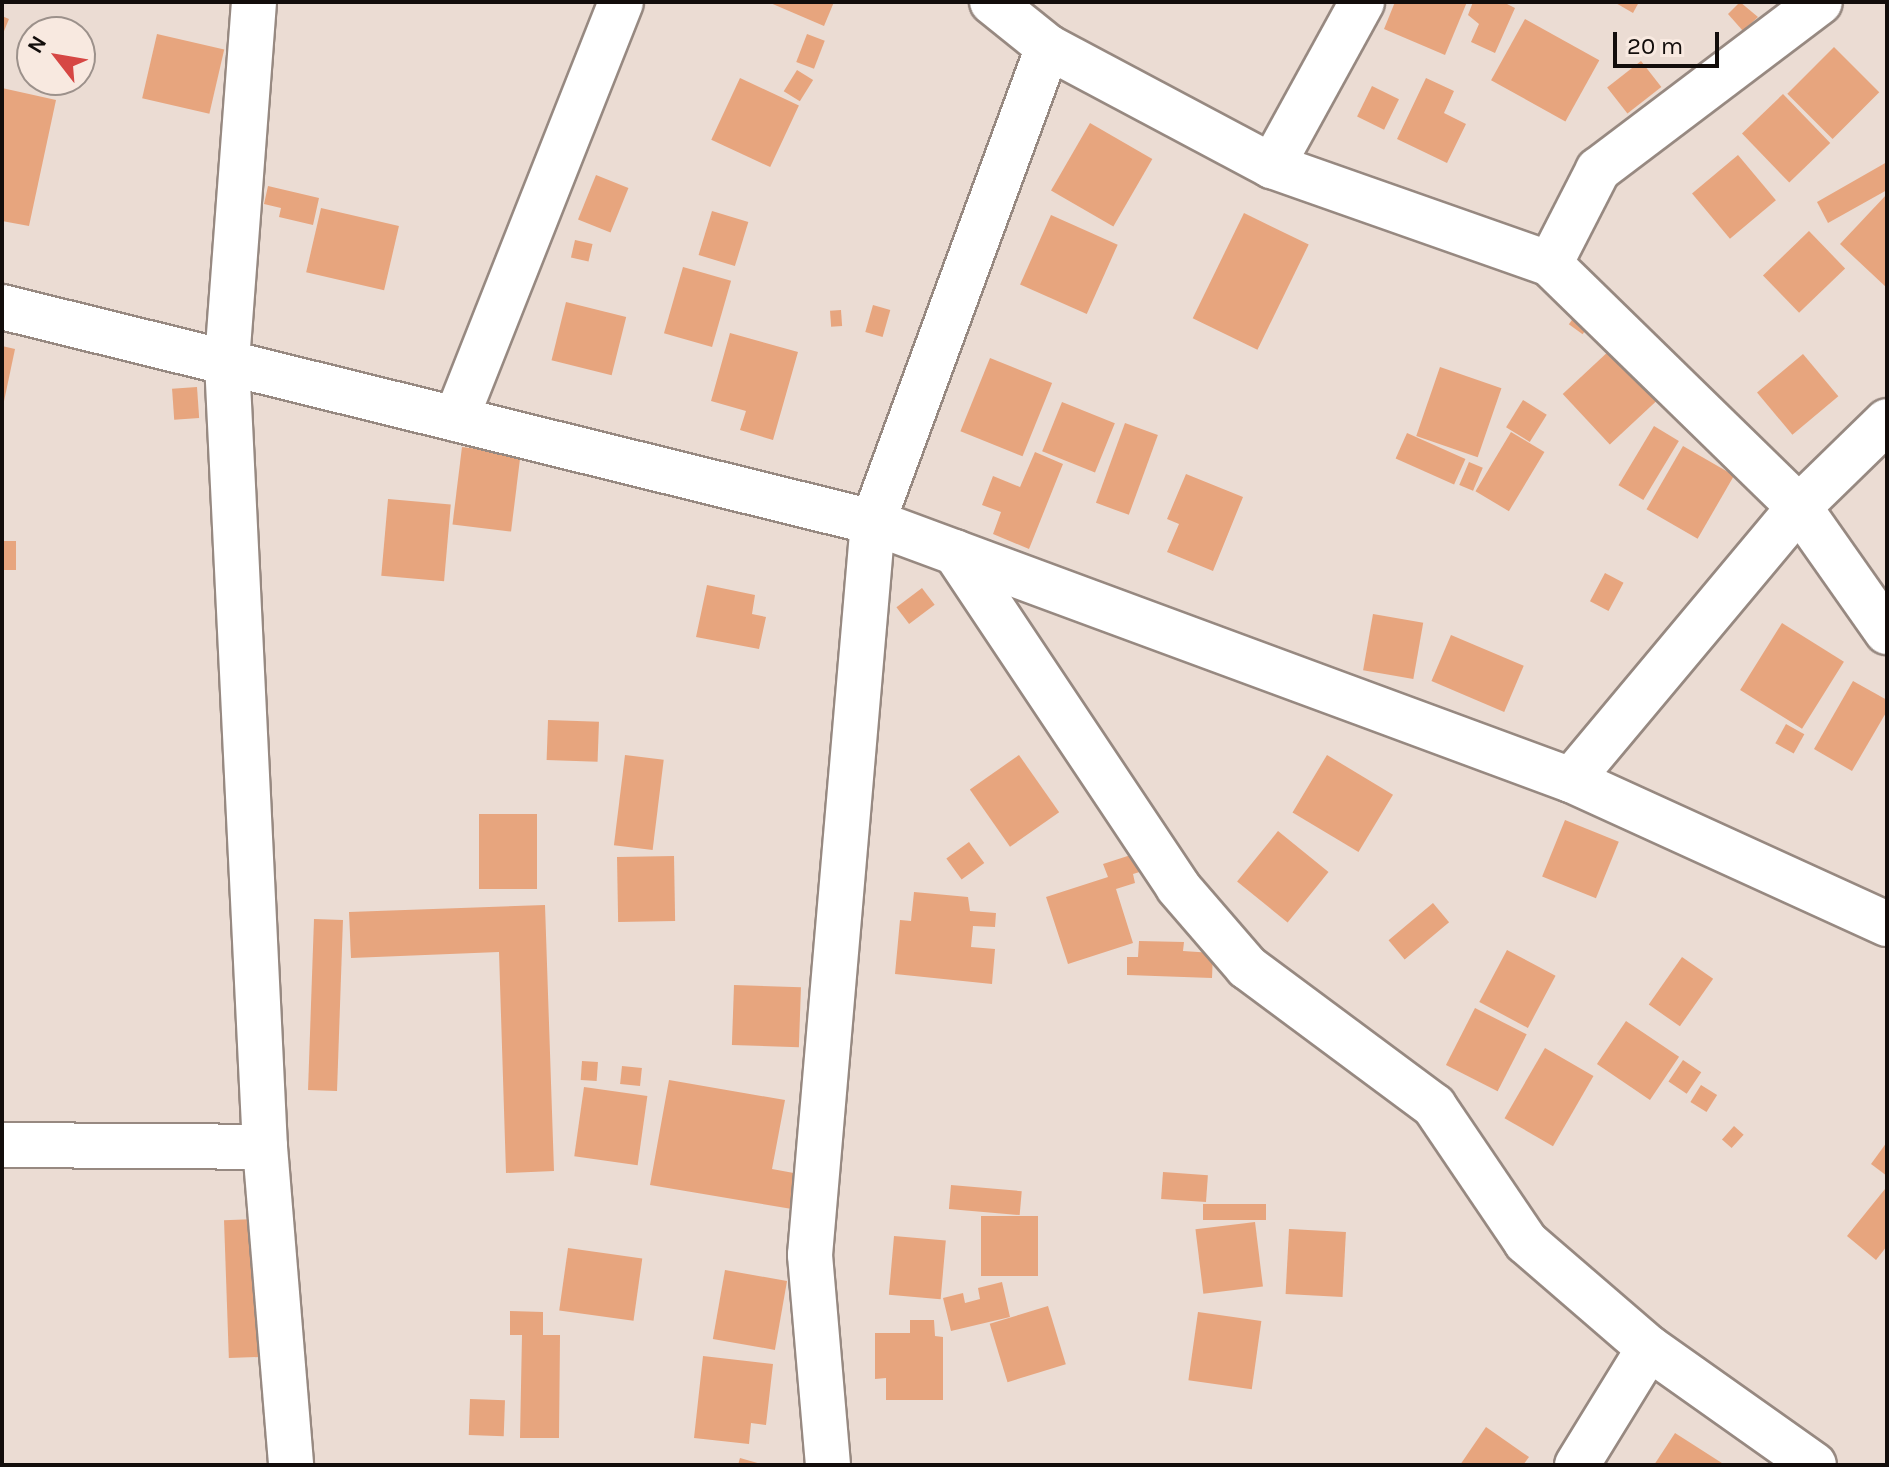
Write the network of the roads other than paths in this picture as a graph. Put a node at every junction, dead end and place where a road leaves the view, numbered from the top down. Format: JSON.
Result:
{"nodes":[{"id":1,"x":254,"y":2,"type":"edge"},
{"id":2,"x":621,"y":2,"type":"edge"},
{"id":3,"x":992,"y":2,"type":"edge"},
{"id":4,"x":1362,"y":2,"type":"edge"},
{"id":5,"x":1820,"y":2,"type":"edge"},
{"id":6,"x":1048,"y":47,"type":"junction"},
{"id":7,"x":1272,"y":166,"type":"junction"},
{"id":8,"x":1550,"y":264,"type":"junction"},
{"id":9,"x":2,"y":307,"type":"edge"},
{"id":10,"x":227,"y":362,"type":"junction"},
{"id":11,"x":456,"y":419,"type":"junction"},
{"id":12,"x":1887,"y":421,"type":"edge"},
{"id":13,"x":1799,"y":507,"type":"junction"},
{"id":14,"x":873,"y":522,"type":"junction"},
{"id":15,"x":955,"y":552,"type":"junction"},
{"id":16,"x":1887,"y":632,"type":"edge"},
{"id":17,"x":1571,"y":780,"type":"junction"},
{"id":18,"x":1887,"y":924,"type":"edge"},
{"id":19,"x":2,"y":1145,"type":"edge"},
{"id":20,"x":265,"y":1147,"type":"junction"},
{"id":21,"x":1649,"y":1348,"type":"junction"},
{"id":22,"x":291,"y":1465,"type":"edge"},
{"id":23,"x":828,"y":1465,"type":"edge"},
{"id":24,"x":1577,"y":1465,"type":"edge"},
{"id":25,"x":1814,"y":1465,"type":"edge"}],
"edges":[{"from":1,"to":10,"type":"street"},
{"from":2,"to":11,"type":"street"},
{"from":3,"to":6,"type":"street"},
{"from":4,"to":7,"type":"street"},
{"from":5,"to":8,"type":"street"},
{"from":6,"to":7,"type":"street"},
{"from":6,"to":14,"type":"street"},
{"from":7,"to":8,"type":"street"},
{"from":8,"to":13,"type":"street"},
{"from":9,"to":10,"type":"street"},
{"from":10,"to":11,"type":"street"},
{"from":10,"to":20,"type":"street"},
{"from":11,"to":14,"type":"street"},
{"from":12,"to":13,"type":"street"},
{"from":13,"to":16,"type":"street"},
{"from":13,"to":17,"type":"street"},
{"from":14,"to":15,"type":"street"},
{"from":14,"to":23,"type":"street"},
{"from":15,"to":17,"type":"street"},
{"from":15,"to":21,"type":"street"},
{"from":17,"to":18,"type":"street"},
{"from":19,"to":20,"type":"street"},
{"from":20,"to":22,"type":"street"},
{"from":21,"to":24,"type":"street"},
{"from":21,"to":25,"type":"street"}]}
